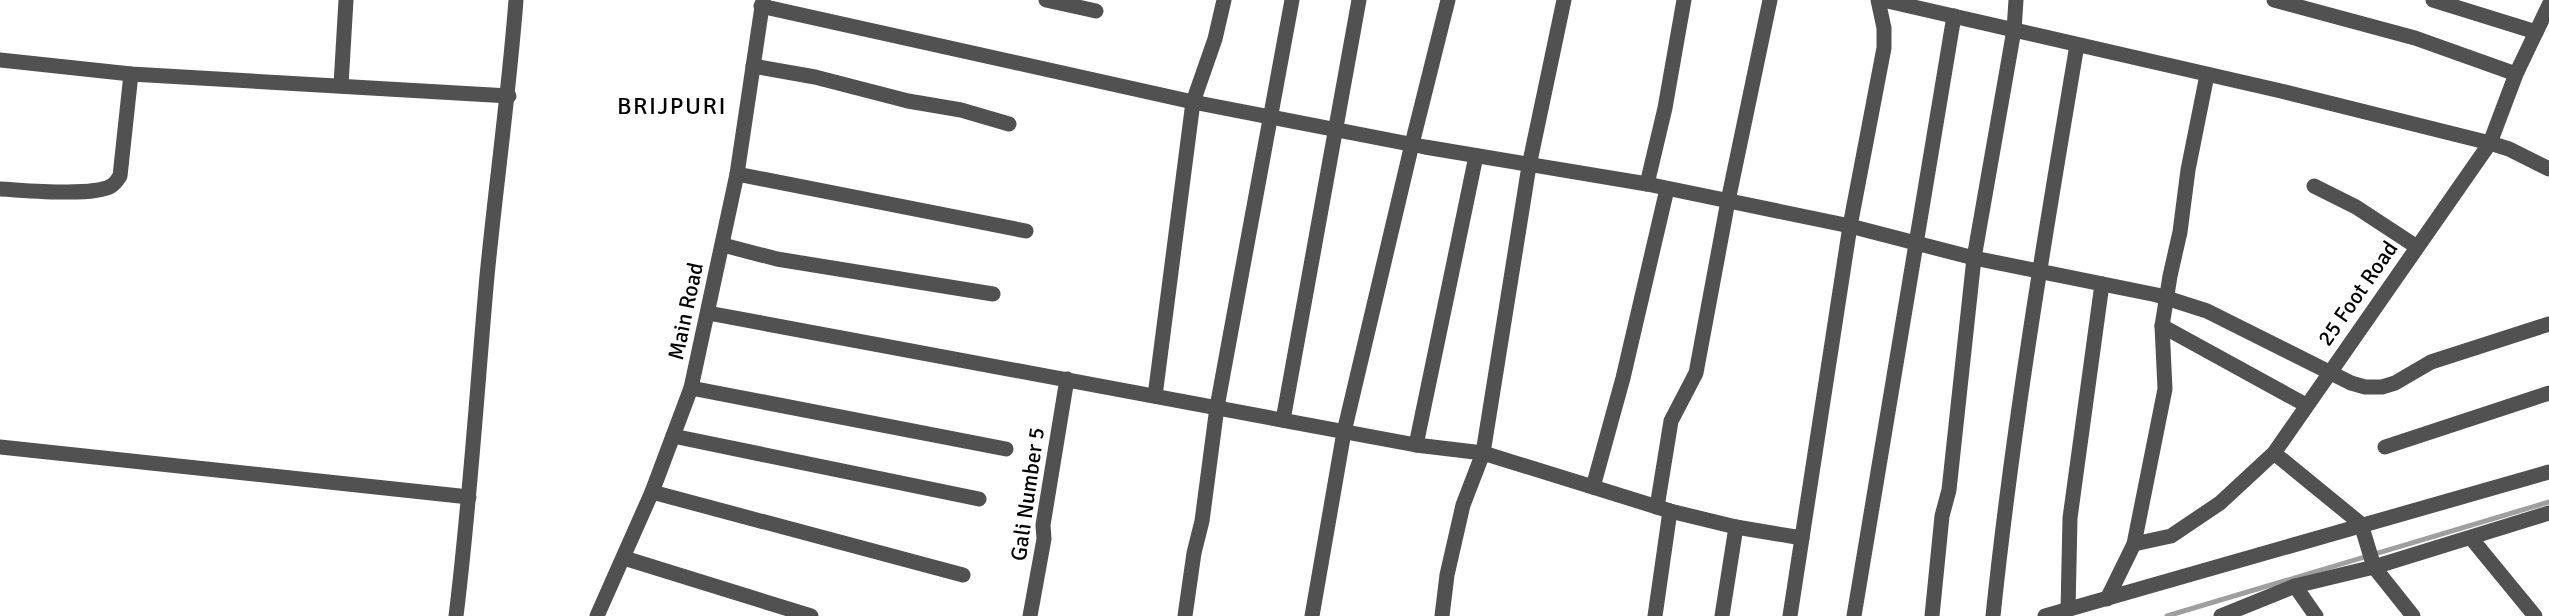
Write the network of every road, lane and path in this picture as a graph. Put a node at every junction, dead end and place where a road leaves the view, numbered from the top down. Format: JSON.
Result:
{"nodes":[{"id":1,"x":346,"y":0,"type":"edge"},
{"id":2,"x":516,"y":0,"type":"edge"},
{"id":3,"x":1046,"y":0,"type":"edge"},
{"id":4,"x":1224,"y":0,"type":"edge"},
{"id":5,"x":1292,"y":0,"type":"edge"},
{"id":6,"x":1359,"y":0,"type":"edge"},
{"id":7,"x":1448,"y":0,"type":"edge"},
{"id":8,"x":1564,"y":0,"type":"edge"},
{"id":9,"x":1684,"y":0,"type":"edge"},
{"id":10,"x":1770,"y":0,"type":"edge"},
{"id":11,"x":1878,"y":0,"type":"edge"},
{"id":12,"x":1883,"y":0,"type":"edge"},
{"id":13,"x":2016,"y":0,"type":"edge"},
{"id":14,"x":2274,"y":0,"type":"edge"},
{"id":15,"x":2433,"y":0,"type":"edge"},
{"id":16,"x":762,"y":3,"type":"edge"},
{"id":17,"x":2549,"y":5,"type":"edge"},
{"id":18,"x":1096,"y":11,"type":"dead end"},
{"id":19,"x":1954,"y":16,"type":"junction"},
{"id":20,"x":2014,"y":30,"type":"junction"},
{"id":21,"x":2536,"y":32,"type":"junction"},
{"id":22,"x":2077,"y":45,"type":"junction"},
{"id":23,"x":0,"y":60,"type":"edge"},
{"id":24,"x":753,"y":66,"type":"junction"},
{"id":25,"x":131,"y":74,"type":"junction"},
{"id":26,"x":2516,"y":74,"type":"junction"},
{"id":27,"x":2207,"y":75,"type":"junction"},
{"id":28,"x":341,"y":86,"type":"junction"},
{"id":29,"x":508,"y":96,"type":"junction"},
{"id":30,"x":1193,"y":102,"type":"junction"},
{"id":31,"x":1270,"y":116,"type":"junction"},
{"id":32,"x":1009,"y":124,"type":"dead end"},
{"id":33,"x":1335,"y":129,"type":"junction"},
{"id":34,"x":2490,"y":143,"type":"junction"},
{"id":35,"x":1412,"y":144,"type":"junction"},
{"id":36,"x":1476,"y":156,"type":"junction"},
{"id":37,"x":1528,"y":166,"type":"junction"},
{"id":38,"x":2549,"y":169,"type":"edge"},
{"id":39,"x":737,"y":174,"type":"junction"},
{"id":40,"x":1647,"y":184,"type":"junction"},
{"id":41,"x":2314,"y":186,"type":"dead end"},
{"id":42,"x":0,"y":189,"type":"edge"},
{"id":43,"x":1667,"y":189,"type":"junction"},
{"id":44,"x":1728,"y":201,"type":"junction"},
{"id":45,"x":1850,"y":226,"type":"junction"},
{"id":46,"x":1026,"y":231,"type":"dead end"},
{"id":47,"x":1916,"y":244,"type":"junction"},
{"id":48,"x":723,"y":245,"type":"junction"},
{"id":49,"x":2417,"y":247,"type":"junction"},
{"id":50,"x":1974,"y":258,"type":"junction"},
{"id":51,"x":2038,"y":271,"type":"junction"},
{"id":52,"x":2102,"y":284,"type":"junction"},
{"id":53,"x":993,"y":294,"type":"dead end"},
{"id":54,"x":2166,"y":298,"type":"junction"},
{"id":55,"x":708,"y":313,"type":"junction"},
{"id":56,"x":2549,"y":324,"type":"edge"},
{"id":57,"x":2162,"y":326,"type":"junction"},
{"id":58,"x":2329,"y":372,"type":"junction"},
{"id":59,"x":1067,"y":379,"type":"junction"},
{"id":60,"x":692,"y":388,"type":"junction"},
{"id":61,"x":2549,"y":393,"type":"edge"},
{"id":62,"x":1155,"y":396,"type":"junction"},
{"id":63,"x":2306,"y":405,"type":"junction"},
{"id":64,"x":1217,"y":407,"type":"junction"},
{"id":65,"x":1283,"y":420,"type":"junction"},
{"id":66,"x":1344,"y":432,"type":"junction"},
{"id":67,"x":673,"y":436,"type":"junction"},
{"id":68,"x":1416,"y":445,"type":"junction"},
{"id":69,"x":0,"y":447,"type":"edge"},
{"id":70,"x":2385,"y":447,"type":"dead end"},
{"id":71,"x":1006,"y":448,"type":"dead end"},
{"id":72,"x":1483,"y":453,"type":"junction"},
{"id":73,"x":2274,"y":453,"type":"junction"},
{"id":74,"x":2549,"y":472,"type":"edge"},
{"id":75,"x":1593,"y":487,"type":"junction"},
{"id":76,"x":652,"y":492,"type":"junction"},
{"id":77,"x":469,"y":497,"type":"junction"},
{"id":78,"x":979,"y":499,"type":"dead end"},
{"id":79,"x":1663,"y":509,"type":"junction"},
{"id":80,"x":2547,"y":516,"type":"edge"},
{"id":81,"x":2361,"y":524,"type":"junction"},
{"id":82,"x":1736,"y":527,"type":"junction"},
{"id":83,"x":1802,"y":538,"type":"junction"},
{"id":84,"x":2471,"y":538,"type":"junction"},
{"id":85,"x":2134,"y":544,"type":"junction"},
{"id":86,"x":624,"y":558,"type":"junction"},
{"id":87,"x":2374,"y":567,"type":"junction"},
{"id":88,"x":963,"y":575,"type":"dead end"},
{"id":89,"x":2295,"y":586,"type":"junction"},
{"id":90,"x":2108,"y":599,"type":"junction"},
{"id":91,"x":2068,"y":610,"type":"junction"},
{"id":92,"x":2241,"y":613,"type":"edge"},
{"id":93,"x":603,"y":614,"type":"edge"},
{"id":94,"x":456,"y":616,"type":"edge"},
{"id":95,"x":811,"y":616,"type":"edge"},
{"id":96,"x":1030,"y":616,"type":"edge"},
{"id":97,"x":1185,"y":616,"type":"edge"},
{"id":98,"x":1312,"y":616,"type":"edge"},
{"id":99,"x":1442,"y":616,"type":"edge"},
{"id":100,"x":1655,"y":616,"type":"edge"},
{"id":101,"x":1722,"y":616,"type":"edge"},
{"id":102,"x":1790,"y":616,"type":"edge"},
{"id":103,"x":1854,"y":616,"type":"edge"},
{"id":104,"x":1932,"y":616,"type":"edge"},
{"id":105,"x":1993,"y":616,"type":"edge"},
{"id":106,"x":2046,"y":616,"type":"edge"},
{"id":107,"x":2221,"y":616,"type":"edge"},
{"id":108,"x":2316,"y":616,"type":"edge"},
{"id":109,"x":2413,"y":616,"type":"edge"},
{"id":110,"x":2535,"y":616,"type":"edge"}],
"edges":[{"from":1,"to":28,"type":"street"},
{"from":2,"to":29,"type":"street"},
{"from":3,"to":18,"type":"street"},
{"from":4,"to":30,"type":"street"},
{"from":5,"to":31,"type":"street"},
{"from":6,"to":33,"type":"street"},
{"from":7,"to":35,"type":"street"},
{"from":8,"to":37,"type":"street"},
{"from":9,"to":40,"type":"street"},
{"from":10,"to":44,"type":"street"},
{"from":11,"to":45,"type":"street"},
{"from":12,"to":19,"type":"street"},
{"from":13,"to":20,"type":"street"},
{"from":14,"to":26,"type":"street"},
{"from":15,"to":21,"type":"street"},
{"from":16,"to":24,"type":"street","name":"Main Road"},
{"from":16,"to":30,"type":"street"},
{"from":17,"to":21,"type":"street","name":"25 Foot Road"},
{"from":19,"to":20,"type":"street"},
{"from":19,"to":47,"type":"street"},
{"from":20,"to":22,"type":"street"},
{"from":20,"to":50,"type":"street"},
{"from":21,"to":26,"type":"street","name":"25 Foot Road"},
{"from":22,"to":27,"type":"street"},
{"from":22,"to":51,"type":"street"},
{"from":23,"to":25,"type":"street"},
{"from":24,"to":32,"type":"street"},
{"from":24,"to":39,"type":"street","name":"Main Road"},
{"from":25,"to":28,"type":"street"},
{"from":25,"to":42,"type":"street"},
{"from":26,"to":34,"type":"street","name":"25 Foot Road"},
{"from":27,"to":34,"type":"street"},
{"from":27,"to":54,"type":"street"},
{"from":28,"to":29,"type":"street"},
{"from":29,"to":77,"type":"street"},
{"from":30,"to":31,"type":"street"},
{"from":30,"to":62,"type":"street"},
{"from":31,"to":33,"type":"street"},
{"from":31,"to":64,"type":"street"},
{"from":33,"to":35,"type":"street"},
{"from":33,"to":65,"type":"street"},
{"from":34,"to":38,"type":"street"},
{"from":34,"to":49,"type":"street","name":"25 Foot Road"},
{"from":35,"to":36,"type":"street"},
{"from":35,"to":66,"type":"street"},
{"from":36,"to":37,"type":"street"},
{"from":36,"to":68,"type":"street"},
{"from":37,"to":40,"type":"street"},
{"from":37,"to":72,"type":"street"},
{"from":39,"to":46,"type":"street"},
{"from":39,"to":48,"type":"street","name":"Main Road"},
{"from":40,"to":43,"type":"street"},
{"from":41,"to":49,"type":"street"},
{"from":43,"to":44,"type":"street"},
{"from":43,"to":75,"type":"street"},
{"from":44,"to":45,"type":"street"},
{"from":44,"to":79,"type":"street"},
{"from":45,"to":47,"type":"street"},
{"from":45,"to":83,"type":"street"},
{"from":47,"to":50,"type":"street"},
{"from":47,"to":103,"type":"street"},
{"from":48,"to":53,"type":"street"},
{"from":48,"to":55,"type":"street","name":"Main Road"},
{"from":49,"to":58,"type":"street","name":"25 Foot Road"},
{"from":50,"to":51,"type":"street"},
{"from":50,"to":104,"type":"street"},
{"from":51,"to":52,"type":"street"},
{"from":51,"to":105,"type":"street"},
{"from":52,"to":54,"type":"street"},
{"from":52,"to":91,"type":"street"},
{"from":54,"to":57,"type":"street"},
{"from":54,"to":58,"type":"street"},
{"from":55,"to":59,"type":"street"},
{"from":55,"to":60,"type":"street","name":"Main Road"},
{"from":56,"to":58,"type":"street"},
{"from":57,"to":63,"type":"street"},
{"from":57,"to":85,"type":"street"},
{"from":58,"to":63,"type":"street","name":"25 Foot Road"},
{"from":59,"to":62,"type":"street"},
{"from":59,"to":96,"type":"street","name":"Gali Number 5"},
{"from":60,"to":67,"type":"street","name":"Main Road"},
{"from":60,"to":71,"type":"street"},
{"from":61,"to":70,"type":"street"},
{"from":62,"to":64,"type":"street"},
{"from":63,"to":73,"type":"street","name":"25 Foot Road"},
{"from":64,"to":65,"type":"street"},
{"from":64,"to":97,"type":"street"},
{"from":65,"to":66,"type":"street"},
{"from":66,"to":68,"type":"street"},
{"from":66,"to":98,"type":"street"},
{"from":67,"to":76,"type":"street","name":"Main Road"},
{"from":67,"to":78,"type":"street"},
{"from":68,"to":72,"type":"street"},
{"from":69,"to":77,"type":"street"},
{"from":72,"to":75,"type":"street"},
{"from":72,"to":99,"type":"street"},
{"from":73,"to":81,"type":"street"},
{"from":73,"to":85,"type":"street","name":"25 Foot Road"},
{"from":74,"to":81,"type":"street"},
{"from":75,"to":79,"type":"street"},
{"from":76,"to":86,"type":"street","name":"Main Road"},
{"from":76,"to":88,"type":"street"},
{"from":77,"to":94,"type":"street"},
{"from":79,"to":82,"type":"street"},
{"from":79,"to":100,"type":"street"},
{"from":80,"to":84,"type":"street"},
{"from":81,"to":87,"type":"street"},
{"from":81,"to":90,"type":"street"},
{"from":82,"to":83,"type":"street"},
{"from":82,"to":101,"type":"street"},
{"from":83,"to":102,"type":"street"},
{"from":84,"to":87,"type":"street"},
{"from":84,"to":110,"type":"street"},
{"from":85,"to":90,"type":"street"},
{"from":86,"to":93,"type":"street","name":"Main Road"},
{"from":86,"to":95,"type":"street"},
{"from":87,"to":89,"type":"street"},
{"from":87,"to":109,"type":"street"},
{"from":89,"to":92,"type":"street"},
{"from":89,"to":108,"type":"street"},
{"from":90,"to":91,"type":"street"},
{"from":91,"to":106,"type":"street"},
{"from":92,"to":107,"type":"street"}]}
